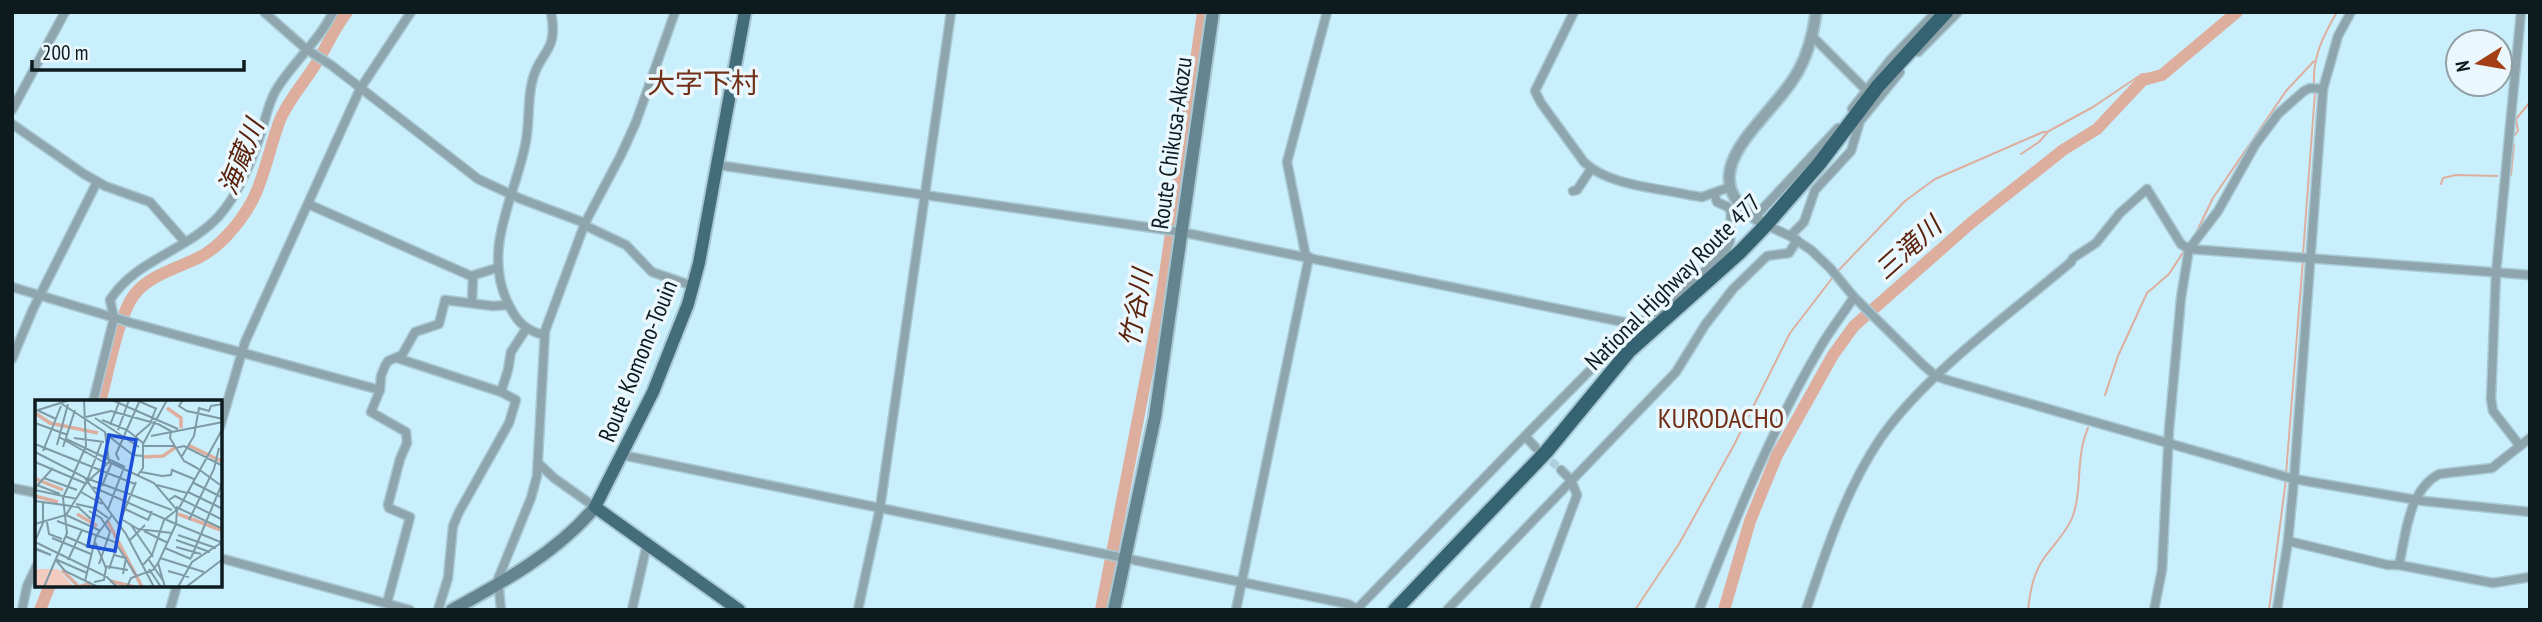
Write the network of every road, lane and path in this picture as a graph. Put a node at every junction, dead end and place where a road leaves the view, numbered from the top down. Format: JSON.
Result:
{"nodes":[{"id":1,"x":65,"y":12,"type":"edge"},
{"id":2,"x":333,"y":12,"type":"edge"},
{"id":3,"x":411,"y":12,"type":"edge"},
{"id":4,"x":551,"y":12,"type":"edge"},
{"id":5,"x":675,"y":12,"type":"edge"},
{"id":6,"x":746,"y":12,"type":"edge"},
{"id":7,"x":951,"y":12,"type":"edge"},
{"id":8,"x":1213,"y":12,"type":"edge"},
{"id":9,"x":1327,"y":12,"type":"edge"},
{"id":10,"x":1574,"y":12,"type":"edge"},
{"id":11,"x":1816,"y":12,"type":"edge"},
{"id":12,"x":1936,"y":12,"type":"edge"},
{"id":13,"x":1946,"y":12,"type":"edge"},
{"id":14,"x":1958,"y":12,"type":"edge"},
{"id":15,"x":2351,"y":12,"type":"edge"},
{"id":16,"x":2521,"y":12,"type":"edge"},
{"id":17,"x":266,"y":13,"type":"edge"},
{"id":18,"x":1813,"y":37,"type":"junction"},
{"id":19,"x":311,"y":51,"type":"junction"},
{"id":20,"x":2317,"y":88,"type":"junction"},
{"id":21,"x":360,"y":89,"type":"junction"},
{"id":22,"x":1866,"y":90,"type":"junction"},
{"id":23,"x":12,"y":110,"type":"edge"},
{"id":24,"x":12,"y":124,"type":"edge"},
{"id":25,"x":717,"y":165,"type":"junction"},
{"id":26,"x":1591,"y":169,"type":"junction"},
{"id":27,"x":97,"y":182,"type":"junction"},
{"id":28,"x":1730,"y":187,"type":"junction"},
{"id":29,"x":1573,"y":191,"type":"dead end"},
{"id":30,"x":1714,"y":193,"type":"junction"},
{"id":31,"x":511,"y":194,"type":"junction"},
{"id":32,"x":925,"y":195,"type":"junction"},
{"id":33,"x":308,"y":204,"type":"junction"},
{"id":34,"x":1760,"y":222,"type":"junction"},
{"id":35,"x":585,"y":224,"type":"junction"},
{"id":36,"x":1181,"y":232,"type":"junction"},
{"id":37,"x":1794,"y":238,"type":"junction"},
{"id":38,"x":185,"y":242,"type":"junction"},
{"id":39,"x":2187,"y":248,"type":"junction"},
{"id":40,"x":1308,"y":257,"type":"junction"},
{"id":41,"x":2305,"y":258,"type":"junction"},
{"id":42,"x":497,"y":268,"type":"junction"},
{"id":43,"x":2496,"y":273,"type":"junction"},
{"id":44,"x":2530,"y":275,"type":"edge"},
{"id":45,"x":472,"y":276,"type":"junction"},
{"id":46,"x":693,"y":286,"type":"junction"},
{"id":47,"x":12,"y":287,"type":"edge"},
{"id":48,"x":41,"y":295,"type":"junction"},
{"id":49,"x":1855,"y":298,"type":"junction"},
{"id":50,"x":472,"y":303,"type":"junction"},
{"id":51,"x":508,"y":304,"type":"junction"},
{"id":52,"x":115,"y":318,"type":"junction"},
{"id":53,"x":1638,"y":325,"type":"junction"},
{"id":54,"x":526,"y":329,"type":"junction"},
{"id":55,"x":544,"y":335,"type":"junction"},
{"id":56,"x":242,"y":353,"type":"junction"},
{"id":57,"x":397,"y":358,"type":"junction"},
{"id":58,"x":12,"y":359,"type":"edge"},
{"id":59,"x":1936,"y":376,"type":"junction"},
{"id":60,"x":380,"y":390,"type":"junction"},
{"id":61,"x":500,"y":391,"type":"junction"},
{"id":62,"x":93,"y":400,"type":"edge"},
{"id":63,"x":222,"y":420,"type":"edge"},
{"id":64,"x":1525,"y":436,"type":"junction"},
{"id":65,"x":2530,"y":438,"type":"edge"},
{"id":66,"x":2169,"y":443,"type":"junction"},
{"id":67,"x":2520,"y":446,"type":"junction"},
{"id":68,"x":1536,"y":448,"type":"tunnel mouth"},
{"id":69,"x":622,"y":455,"type":"junction"},
{"id":70,"x":538,"y":463,"type":"junction"},
{"id":71,"x":1561,"y":470,"type":"tunnel mouth"},
{"id":72,"x":2288,"y":478,"type":"junction"},
{"id":73,"x":1571,"y":480,"type":"junction"},
{"id":74,"x":12,"y":488,"type":"edge"},
{"id":75,"x":35,"y":493,"type":"edge"},
{"id":76,"x":2414,"y":500,"type":"junction"},
{"id":77,"x":595,"y":507,"type":"junction"},
{"id":78,"x":880,"y":508,"type":"junction"},
{"id":79,"x":2530,"y":512,"type":"edge"},
{"id":80,"x":2288,"y":541,"type":"junction"},
{"id":81,"x":647,"y":544,"type":"junction"},
{"id":82,"x":222,"y":559,"type":"edge"},
{"id":83,"x":1125,"y":559,"type":"junction"},
{"id":84,"x":2399,"y":565,"type":"junction"},
{"id":85,"x":35,"y":569,"type":"edge"},
{"id":86,"x":2530,"y":577,"type":"edge"},
{"id":87,"x":1242,"y":582,"type":"junction"},
{"id":88,"x":497,"y":583,"type":"junction"},
{"id":89,"x":176,"y":587,"type":"edge"},
{"id":90,"x":387,"y":603,"type":"junction"},
{"id":91,"x":1357,"y":609,"type":"edge"},
{"id":92,"x":22,"y":610,"type":"edge"},
{"id":93,"x":170,"y":610,"type":"edge"},
{"id":94,"x":410,"y":610,"type":"edge"},
{"id":95,"x":438,"y":610,"type":"edge"},
{"id":96,"x":452,"y":610,"type":"edge"},
{"id":97,"x":501,"y":610,"type":"edge"},
{"id":98,"x":632,"y":610,"type":"edge"},
{"id":99,"x":738,"y":610,"type":"edge"},
{"id":100,"x":858,"y":610,"type":"edge"},
{"id":101,"x":1114,"y":610,"type":"edge"},
{"id":102,"x":1236,"y":610,"type":"edge"},
{"id":103,"x":1395,"y":610,"type":"edge"},
{"id":104,"x":1447,"y":610,"type":"edge"},
{"id":105,"x":1534,"y":610,"type":"edge"},
{"id":106,"x":1699,"y":610,"type":"edge"},
{"id":107,"x":1806,"y":610,"type":"edge"},
{"id":108,"x":2154,"y":610,"type":"edge"},
{"id":109,"x":2277,"y":610,"type":"edge"}],
"edges":[{"from":1,"to":23,"type":"street"},
{"from":2,"to":19,"type":"street"},
{"from":3,"to":21,"type":"street"},
{"from":4,"to":31,"type":"street"},
{"from":5,"to":35,"type":"street"},
{"from":6,"to":25,"type":"main road","name":"Route Komono-Touin"},
{"from":7,"to":32,"type":"street"},
{"from":8,"to":36,"type":"main road","name":"Route Chikusa-Akozu"},
{"from":9,"to":40,"type":"street"},
{"from":10,"to":26,"type":"street"},
{"from":11,"to":18,"type":"street"},
{"from":12,"to":22,"type":"street"},
{"from":13,"to":34,"type":"highway","name":"National Highway Route 477"},
{"from":14,"to":37,"type":"street"},
{"from":15,"to":20,"type":"street"},
{"from":16,"to":43,"type":"street"},
{"from":17,"to":19,"type":"street"},
{"from":18,"to":22,"type":"street"},
{"from":18,"to":28,"type":"street"},
{"from":19,"to":21,"type":"street"},
{"from":19,"to":38,"type":"street"},
{"from":20,"to":39,"type":"street"},
{"from":20,"to":41,"type":"street"},
{"from":21,"to":31,"type":"street"},
{"from":21,"to":33,"type":"street"},
{"from":22,"to":34,"type":"street"},
{"from":24,"to":27,"type":"street"},
{"from":25,"to":32,"type":"street"},
{"from":25,"to":46,"type":"main road","name":"Route Komono-Touin"},
{"from":26,"to":29,"type":"street"},
{"from":26,"to":30,"type":"street"},
{"from":27,"to":38,"type":"street"},
{"from":27,"to":48,"type":"street"},
{"from":28,"to":30,"type":"street"},
{"from":28,"to":34,"type":"street"},
{"from":30,"to":53,"type":"street"},
{"from":31,"to":35,"type":"street"},
{"from":31,"to":42,"type":"street"},
{"from":32,"to":36,"type":"street"},
{"from":32,"to":78,"type":"street"},
{"from":33,"to":45,"type":"street"},
{"from":33,"to":56,"type":"street"},
{"from":34,"to":37,"type":"street"},
{"from":34,"to":103,"type":"highway","name":"National Highway Route 477"},
{"from":35,"to":46,"type":"street"},
{"from":35,"to":55,"type":"street"},
{"from":36,"to":40,"type":"street"},
{"from":36,"to":83,"type":"main road","name":"Route Chikusa-Akozu"},
{"from":37,"to":49,"type":"street"},
{"from":37,"to":73,"type":"street"},
{"from":38,"to":52,"type":"street"},
{"from":39,"to":41,"type":"street"},
{"from":39,"to":59,"type":"street"},
{"from":39,"to":66,"type":"street"},
{"from":40,"to":53,"type":"street"},
{"from":40,"to":87,"type":"street"},
{"from":41,"to":43,"type":"street"},
{"from":41,"to":72,"type":"street"},
{"from":42,"to":45,"type":"street"},
{"from":42,"to":51,"type":"street"},
{"from":43,"to":44,"type":"street"},
{"from":43,"to":67,"type":"street"},
{"from":45,"to":50,"type":"street"},
{"from":46,"to":69,"type":"main road","name":"Route Komono-Touin"},
{"from":47,"to":48,"type":"street"},
{"from":48,"to":52,"type":"street"},
{"from":48,"to":58,"type":"street"},
{"from":49,"to":59,"type":"street"},
{"from":49,"to":106,"type":"street"},
{"from":50,"to":51,"type":"street"},
{"from":50,"to":57,"type":"street"},
{"from":51,"to":54,"type":"street"},
{"from":52,"to":56,"type":"street"},
{"from":52,"to":62,"type":"street"},
{"from":53,"to":64,"type":"street"},
{"from":54,"to":55,"type":"street"},
{"from":54,"to":61,"type":"street"},
{"from":55,"to":70,"type":"street"},
{"from":56,"to":60,"type":"street"},
{"from":56,"to":63,"type":"street"},
{"from":57,"to":60,"type":"street"},
{"from":57,"to":61,"type":"street"},
{"from":59,"to":66,"type":"street"},
{"from":59,"to":107,"type":"street"},
{"from":60,"to":90,"type":"street"},
{"from":61,"to":95,"type":"street"},
{"from":64,"to":68,"type":"street"},
{"from":64,"to":91,"type":"street"},
{"from":65,"to":67,"type":"street"},
{"from":66,"to":72,"type":"street"},
{"from":66,"to":108,"type":"street"},
{"from":67,"to":76,"type":"street"},
{"from":69,"to":77,"type":"main road","name":"Route Komono-Touin"},
{"from":69,"to":78,"type":"street"},
{"from":70,"to":77,"type":"street"},
{"from":70,"to":88,"type":"street"},
{"from":71,"to":73,"type":"street"},
{"from":72,"to":76,"type":"street"},
{"from":72,"to":80,"type":"street"},
{"from":73,"to":104,"type":"street"},
{"from":73,"to":105,"type":"street"},
{"from":74,"to":75,"type":"street"},
{"from":76,"to":79,"type":"street"},
{"from":76,"to":84,"type":"street"},
{"from":77,"to":81,"type":"main road"},
{"from":77,"to":88,"type":"main road"},
{"from":78,"to":83,"type":"street"},
{"from":78,"to":100,"type":"street"},
{"from":80,"to":84,"type":"street"},
{"from":80,"to":109,"type":"street"},
{"from":81,"to":98,"type":"street"},
{"from":81,"to":99,"type":"main road"},
{"from":82,"to":90,"type":"street"},
{"from":83,"to":87,"type":"street"},
{"from":83,"to":101,"type":"main road","name":"Route Chikusa-Akozu"},
{"from":84,"to":86,"type":"street"},
{"from":85,"to":92,"type":"street"},
{"from":87,"to":91,"type":"street"},
{"from":87,"to":102,"type":"street"},
{"from":88,"to":96,"type":"main road"},
{"from":88,"to":97,"type":"street"},
{"from":89,"to":93,"type":"street"},
{"from":90,"to":94,"type":"street"}]}
